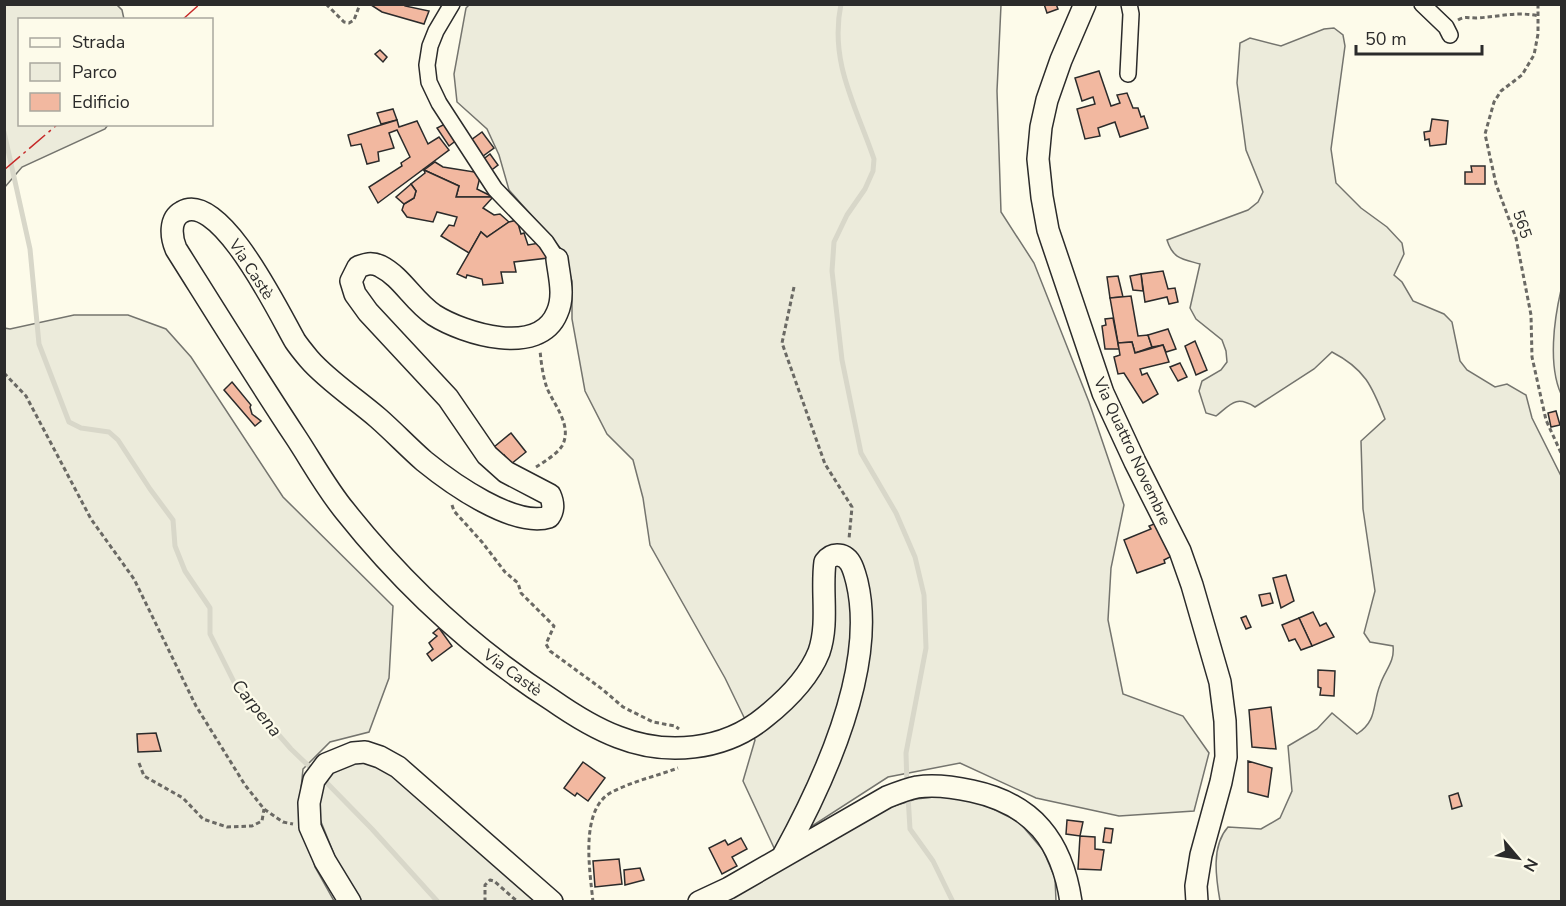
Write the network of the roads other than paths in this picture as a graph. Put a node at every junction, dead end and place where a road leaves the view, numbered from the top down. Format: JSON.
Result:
{"nodes":[{"id":1,"x":452,"y":4,"type":"edge"},
{"id":2,"x":1085,"y":4,"type":"edge"},
{"id":3,"x":1129,"y":4,"type":"edge"},
{"id":4,"x":1422,"y":4,"type":"edge"},
{"id":5,"x":1448,"y":31,"type":"road end"},
{"id":6,"x":1128,"y":74,"type":"dead end"},
{"id":7,"x":557,"y":259,"type":"joint"},
{"id":8,"x":784,"y":854,"type":"junction"},
{"id":9,"x":350,"y":902,"type":"edge"},
{"id":10,"x":552,"y":902,"type":"edge"},
{"id":11,"x":699,"y":902,"type":"edge"},
{"id":12,"x":1071,"y":902,"type":"edge"},
{"id":13,"x":1197,"y":902,"type":"edge"}],
"edges":[{"from":1,"to":7,"type":"street"},
{"from":2,"to":13,"type":"street","name":"Via Quattro Novembre"},
{"from":3,"to":6,"type":"street"},
{"from":4,"to":5,"type":"street"},
{"from":7,"to":8,"type":"street","name":"Via Castè"},
{"from":8,"to":11,"type":"street"},
{"from":8,"to":12,"type":"street"},
{"from":9,"to":10,"type":"street"}]}
